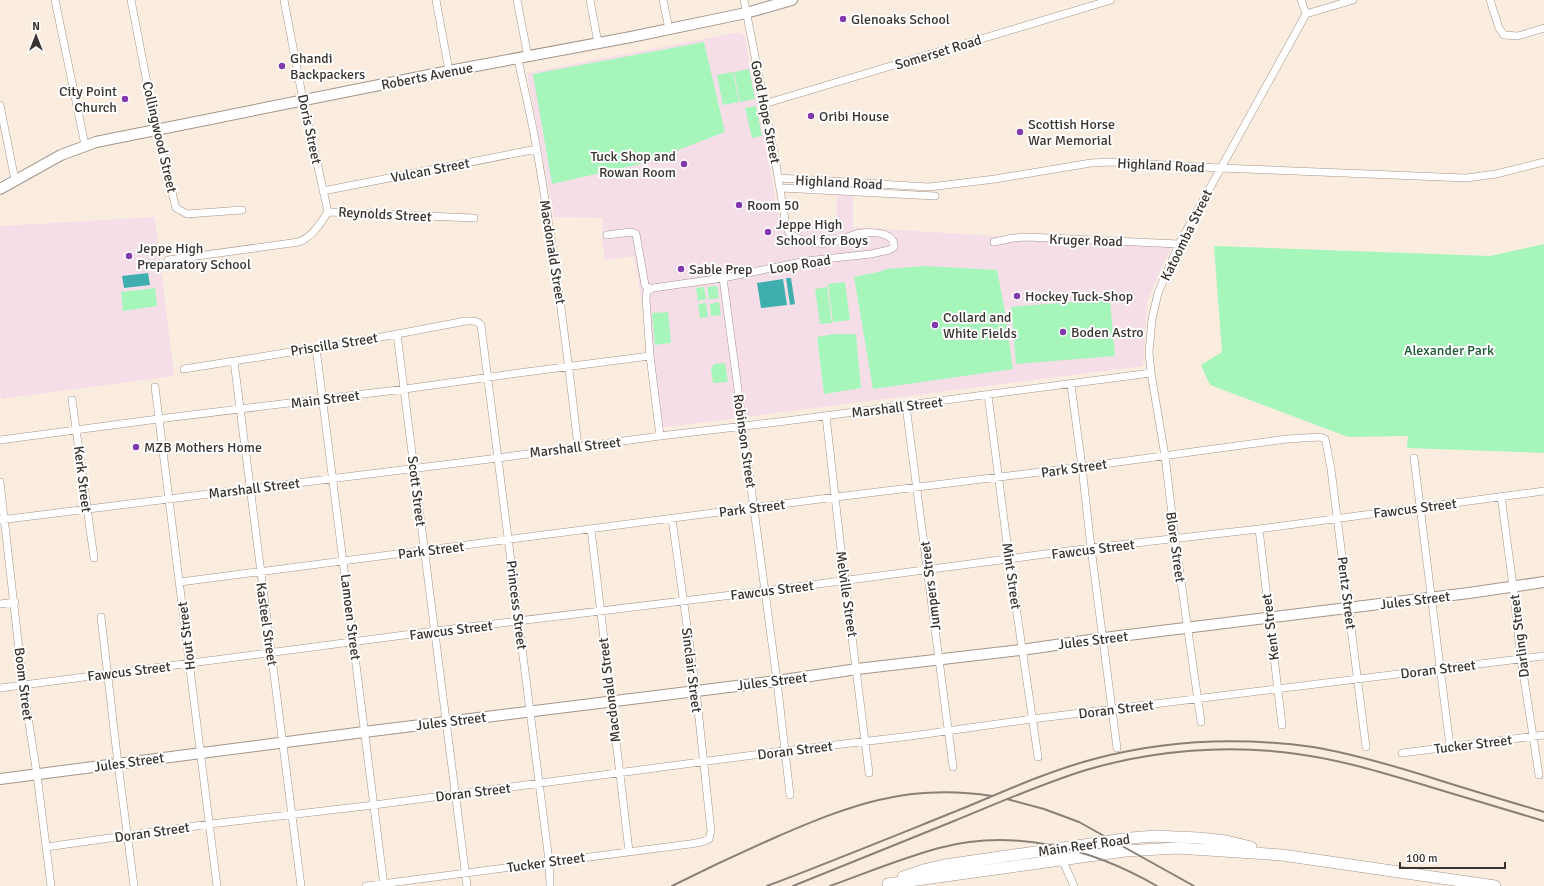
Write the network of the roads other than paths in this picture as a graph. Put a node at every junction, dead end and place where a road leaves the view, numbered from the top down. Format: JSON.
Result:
{"nodes":[{"id":1,"x":56,"y":0,"type":"edge"},
{"id":2,"x":131,"y":0,"type":"edge"},
{"id":3,"x":284,"y":0,"type":"edge"},
{"id":4,"x":436,"y":0,"type":"edge"},
{"id":5,"x":517,"y":0,"type":"edge"},
{"id":6,"x":590,"y":0,"type":"edge"},
{"id":7,"x":663,"y":0,"type":"edge"},
{"id":8,"x":744,"y":0,"type":"edge"},
{"id":9,"x":792,"y":0,"type":"edge"},
{"id":10,"x":1111,"y":0,"type":"edge"},
{"id":11,"x":1301,"y":0,"type":"edge"},
{"id":12,"x":1353,"y":0,"type":"edge"},
{"id":13,"x":1490,"y":0,"type":"edge"},
{"id":14,"x":746,"y":13,"type":"junction"},
{"id":15,"x":1306,"y":14,"type":"junction"},
{"id":16,"x":1544,"y":28,"type":"edge"},
{"id":17,"x":669,"y":29,"type":"junction"},
{"id":18,"x":598,"y":44,"type":"junction"},
{"id":19,"x":523,"y":58,"type":"junction"},
{"id":20,"x":449,"y":71,"type":"junction"},
{"id":21,"x":303,"y":100,"type":"junction"},
{"id":22,"x":764,"y":104,"type":"junction"},
{"id":23,"x":0,"y":105,"type":"edge"},
{"id":24,"x":156,"y":129,"type":"junction"},
{"id":25,"x":85,"y":145,"type":"junction"},
{"id":26,"x":537,"y":149,"type":"junction"},
{"id":27,"x":1544,"y":162,"type":"edge"},
{"id":28,"x":1220,"y":168,"type":"junction"},
{"id":29,"x":779,"y":178,"type":"junction"},
{"id":30,"x":15,"y":180,"type":"junction"},
{"id":31,"x":781,"y":188,"type":"junction"},
{"id":32,"x":0,"y":189,"type":"edge"},
{"id":33,"x":324,"y":191,"type":"junction"},
{"id":34,"x":935,"y":196,"type":"dead end"},
{"id":35,"x":242,"y":210,"type":"dead end"},
{"id":36,"x":328,"y":212,"type":"junction"},
{"id":37,"x":474,"y":218,"type":"dead end"},
{"id":38,"x":786,"y":225,"type":"joint"},
{"id":39,"x":607,"y":235,"type":"dead end"},
{"id":40,"x":994,"y":242,"type":"dead end"},
{"id":41,"x":1179,"y":244,"type":"junction"},
{"id":42,"x":168,"y":260,"type":"dead end"},
{"id":43,"x":723,"y":278,"type":"junction"},
{"id":44,"x":650,"y":289,"type":"junction"},
{"id":45,"x":482,"y":325,"type":"joint"},
{"id":46,"x":397,"y":334,"type":"junction"},
{"id":47,"x":316,"y":348,"type":"junction"},
{"id":48,"x":650,"y":356,"type":"junction"},
{"id":49,"x":234,"y":361,"type":"junction"},
{"id":50,"x":569,"y":366,"type":"junction"},
{"id":51,"x":184,"y":368,"type":"dead end"},
{"id":52,"x":1151,"y":373,"type":"junction"},
{"id":53,"x":488,"y":377,"type":"junction"},
{"id":54,"x":1071,"y":385,"type":"junction"},
{"id":55,"x":155,"y":386,"type":"dead end"},
{"id":56,"x":405,"y":389,"type":"junction"},
{"id":57,"x":988,"y":395,"type":"junction"},
{"id":58,"x":322,"y":399,"type":"junction"},
{"id":59,"x":72,"y":400,"type":"dead end"},
{"id":60,"x":906,"y":406,"type":"junction"},
{"id":61,"x":241,"y":409,"type":"junction"},
{"id":62,"x":826,"y":416,"type":"junction"},
{"id":63,"x":158,"y":419,"type":"junction"},
{"id":64,"x":743,"y":426,"type":"junction"},
{"id":65,"x":76,"y":429,"type":"junction"},
{"id":66,"x":660,"y":436,"type":"junction"},
{"id":67,"x":1325,"y":439,"type":"joint"},
{"id":68,"x":0,"y":440,"type":"edge"},
{"id":69,"x":578,"y":448,"type":"junction"},
{"id":70,"x":1165,"y":456,"type":"junction"},
{"id":71,"x":498,"y":458,"type":"junction"},
{"id":72,"x":1414,"y":458,"type":"dead end"},
{"id":73,"x":415,"y":468,"type":"junction"},
{"id":74,"x":1082,"y":468,"type":"junction"},
{"id":75,"x":333,"y":478,"type":"junction"},
{"id":76,"x":999,"y":478,"type":"junction"},
{"id":77,"x":0,"y":482,"type":"edge"},
{"id":78,"x":917,"y":488,"type":"junction"},
{"id":79,"x":251,"y":489,"type":"junction"},
{"id":80,"x":1544,"y":491,"type":"edge"},
{"id":81,"x":1501,"y":496,"type":"junction"},
{"id":82,"x":836,"y":497,"type":"junction"},
{"id":83,"x":168,"y":499,"type":"junction"},
{"id":84,"x":1420,"y":507,"type":"junction"},
{"id":85,"x":754,"y":508,"type":"junction"},
{"id":86,"x":87,"y":510,"type":"junction"},
{"id":87,"x":1337,"y":518,"type":"junction"},
{"id":88,"x":2,"y":519,"type":"edge"},
{"id":89,"x":672,"y":519,"type":"junction"},
{"id":90,"x":591,"y":529,"type":"junction"},
{"id":91,"x":1259,"y":529,"type":"junction"},
{"id":92,"x":1175,"y":539,"type":"junction"},
{"id":93,"x":508,"y":540,"type":"junction"},
{"id":94,"x":1091,"y":548,"type":"junction"},
{"id":95,"x":425,"y":551,"type":"junction"},
{"id":96,"x":94,"y":558,"type":"dead end"},
{"id":97,"x":1009,"y":559,"type":"junction"},
{"id":98,"x":343,"y":561,"type":"junction"},
{"id":99,"x":928,"y":569,"type":"junction"},
{"id":100,"x":260,"y":572,"type":"junction"},
{"id":101,"x":845,"y":580,"type":"junction"},
{"id":102,"x":180,"y":582,"type":"junction"},
{"id":103,"x":1544,"y":582,"type":"edge"},
{"id":104,"x":1513,"y":586,"type":"junction"},
{"id":105,"x":765,"y":591,"type":"junction"},
{"id":106,"x":1431,"y":597,"type":"junction"},
{"id":107,"x":683,"y":601,"type":"junction"},
{"id":108,"x":15,"y":602,"type":"junction"},
{"id":109,"x":0,"y":604,"type":"edge"},
{"id":110,"x":1348,"y":608,"type":"junction"},
{"id":111,"x":600,"y":612,"type":"junction"},
{"id":112,"x":101,"y":618,"type":"dead end"},
{"id":113,"x":1269,"y":618,"type":"junction"},
{"id":114,"x":519,"y":622,"type":"junction"},
{"id":115,"x":1188,"y":629,"type":"junction"},
{"id":116,"x":435,"y":631,"type":"junction"},
{"id":117,"x":1104,"y":638,"type":"junction"},
{"id":118,"x":354,"y":642,"type":"junction"},
{"id":119,"x":1023,"y":649,"type":"junction"},
{"id":120,"x":271,"y":653,"type":"junction"},
{"id":121,"x":1544,"y":656,"type":"edge"},
{"id":122,"x":938,"y":659,"type":"junction"},
{"id":123,"x":1521,"y":659,"type":"junction"},
{"id":124,"x":190,"y":663,"type":"junction"},
{"id":125,"x":857,"y":669,"type":"junction"},
{"id":126,"x":1440,"y":669,"type":"junction"},
{"id":127,"x":108,"y":673,"type":"junction"},
{"id":128,"x":1358,"y":679,"type":"junction"},
{"id":129,"x":777,"y":681,"type":"junction"},
{"id":130,"x":24,"y":685,"type":"junction"},
{"id":131,"x":0,"y":688,"type":"edge"},
{"id":132,"x":1277,"y":688,"type":"junction"},
{"id":133,"x":696,"y":690,"type":"junction"},
{"id":134,"x":1198,"y":699,"type":"junction"},
{"id":135,"x":611,"y":702,"type":"junction"},
{"id":136,"x":1112,"y":709,"type":"junction"},
{"id":137,"x":530,"y":711,"type":"junction"},
{"id":138,"x":1032,"y":719,"type":"junction"},
{"id":139,"x":447,"y":722,"type":"junction"},
{"id":140,"x":1201,"y":722,"type":"dead end"},
{"id":141,"x":1282,"y":725,"type":"dead end"},
{"id":142,"x":948,"y":731,"type":"junction"},
{"id":143,"x":364,"y":732,"type":"junction"},
{"id":144,"x":1544,"y":735,"type":"edge"},
{"id":145,"x":1534,"y":736,"type":"junction"},
{"id":146,"x":866,"y":741,"type":"junction"},
{"id":147,"x":284,"y":742,"type":"junction"},
{"id":148,"x":1450,"y":747,"type":"junction"},
{"id":149,"x":1117,"y":748,"type":"dead end"},
{"id":150,"x":1366,"y":748,"type":"dead end"},
{"id":151,"x":784,"y":751,"type":"junction"},
{"id":152,"x":201,"y":753,"type":"junction"},
{"id":153,"x":1402,"y":753,"type":"dead end"},
{"id":154,"x":1038,"y":757,"type":"dead end"},
{"id":155,"x":703,"y":762,"type":"junction"},
{"id":156,"x":118,"y":764,"type":"junction"},
{"id":157,"x":953,"y":767,"type":"dead end"},
{"id":158,"x":620,"y":773,"type":"junction"},
{"id":159,"x":869,"y":773,"type":"dead end"},
{"id":160,"x":37,"y":775,"type":"junction"},
{"id":161,"x":1538,"y":775,"type":"dead end"},
{"id":162,"x":0,"y":779,"type":"edge"},
{"id":163,"x":538,"y":784,"type":"junction"},
{"id":164,"x":455,"y":794,"type":"junction"},
{"id":165,"x":790,"y":796,"type":"dead end"},
{"id":166,"x":374,"y":805,"type":"junction"},
{"id":167,"x":292,"y":814,"type":"junction"},
{"id":168,"x":710,"y":822,"type":"joint"},
{"id":169,"x":210,"y":824,"type":"junction"},
{"id":170,"x":128,"y":836,"type":"junction"},
{"id":171,"x":46,"y":847,"type":"junction"},
{"id":172,"x":629,"y":851,"type":"junction"},
{"id":173,"x":1060,"y":855,"type":"junction"},
{"id":174,"x":549,"y":861,"type":"junction"},
{"id":175,"x":466,"y":874,"type":"junction"},
{"id":176,"x":384,"y":885,"type":"edge"},
{"id":177,"x":886,"y":885,"type":"edge"},
{"id":178,"x":51,"y":886,"type":"edge"},
{"id":179,"x":134,"y":886,"type":"edge"},
{"id":180,"x":217,"y":886,"type":"edge"},
{"id":181,"x":301,"y":886,"type":"edge"},
{"id":182,"x":366,"y":886,"type":"edge"},
{"id":183,"x":467,"y":886,"type":"edge"},
{"id":184,"x":550,"y":886,"type":"edge"},
{"id":185,"x":1074,"y":886,"type":"edge"},
{"id":186,"x":1494,"y":886,"type":"edge"}],
"edges":[{"from":1,"to":25,"type":"street"},
{"from":2,"to":24,"type":"street","name":"Collingwood Street"},
{"from":3,"to":21,"type":"street","name":"Doris Street"},
{"from":4,"to":20,"type":"street"},
{"from":5,"to":19,"type":"street","name":"Macdonald Street"},
{"from":6,"to":18,"type":"street"},
{"from":7,"to":17,"type":"street"},
{"from":8,"to":14,"type":"street","name":"Good Hope Street"},
{"from":9,"to":14,"type":"main road","name":"Roberts Avenue"},
{"from":10,"to":22,"type":"street","name":"Somerset Road"},
{"from":11,"to":15,"type":"street"},
{"from":12,"to":15,"type":"street"},
{"from":13,"to":16,"type":"street"},
{"from":14,"to":17,"type":"main road","name":"Roberts Avenue"},
{"from":14,"to":22,"type":"street","name":"Good Hope Street"},
{"from":15,"to":28,"type":"street","name":"Katoomba Street"},
{"from":17,"to":18,"type":"main road","name":"Roberts Avenue"},
{"from":18,"to":19,"type":"main road","name":"Roberts Avenue"},
{"from":19,"to":20,"type":"main road","name":"Roberts Avenue"},
{"from":19,"to":26,"type":"street","name":"Macdonald Street"},
{"from":20,"to":21,"type":"main road","name":"Roberts Avenue"},
{"from":21,"to":24,"type":"main road","name":"Roberts Avenue"},
{"from":21,"to":33,"type":"street","name":"Doris Street"},
{"from":22,"to":29,"type":"street","name":"Good Hope Street"},
{"from":23,"to":30,"type":"street"},
{"from":24,"to":25,"type":"main road","name":"Roberts Avenue"},
{"from":24,"to":35,"type":"street","name":"Collingwood Street"},
{"from":25,"to":30,"type":"main road","name":"Roberts Avenue"},
{"from":26,"to":33,"type":"street","name":"Vulcan Street"},
{"from":26,"to":50,"type":"street","name":"Macdonald Street"},
{"from":27,"to":28,"type":"street","name":"Highland Road"},
{"from":28,"to":29,"type":"street","name":"Highland Road"},
{"from":28,"to":41,"type":"street","name":"Katoomba Street"},
{"from":29,"to":31,"type":"street","name":"Good Hope Street"},
{"from":30,"to":32,"type":"main road","name":"Roberts Avenue"},
{"from":31,"to":34,"type":"street","name":"Highland Road"},
{"from":31,"to":38,"type":"street","name":"Good Hope Street"},
{"from":33,"to":36,"type":"street","name":"Doris Street"},
{"from":36,"to":37,"type":"street","name":"Reynolds Street"},
{"from":36,"to":42,"type":"street","name":"Reynolds Street"},
{"from":38,"to":43,"type":"street","name":"Loop Road"},
{"from":39,"to":44,"type":"street"},
{"from":40,"to":41,"type":"street","name":"Kruger Road"},
{"from":41,"to":52,"type":"street","name":"Katoomba Street"},
{"from":43,"to":44,"type":"street","name":"Loop Road"},
{"from":43,"to":64,"type":"street","name":"Robinson Street"},
{"from":44,"to":48,"type":"street"},
{"from":45,"to":46,"type":"street","name":"Priscilla Street"},
{"from":45,"to":53,"type":"street","name":"Princess Street"},
{"from":46,"to":47,"type":"street","name":"Priscilla Street"},
{"from":46,"to":56,"type":"street","name":"Scott Street"},
{"from":47,"to":49,"type":"street","name":"Priscilla Street"},
{"from":47,"to":58,"type":"street","name":"Lamoen Street"},
{"from":48,"to":50,"type":"street","name":"Main Street"},
{"from":48,"to":66,"type":"street"},
{"from":49,"to":51,"type":"street","name":"Priscilla Street"},
{"from":49,"to":61,"type":"street","name":"Kasteel Street"},
{"from":50,"to":53,"type":"street","name":"Main Street"},
{"from":50,"to":69,"type":"street","name":"Macdonald Street"},
{"from":52,"to":54,"type":"street","name":"Marshall Street"},
{"from":52,"to":70,"type":"street","name":"Blore Street"},
{"from":53,"to":56,"type":"street","name":"Main Street"},
{"from":53,"to":71,"type":"street","name":"Princess Street"},
{"from":54,"to":57,"type":"street","name":"Marshall Street"},
{"from":54,"to":74,"type":"street"},
{"from":55,"to":63,"type":"street","name":"Hout Street"},
{"from":56,"to":58,"type":"street","name":"Main Street"},
{"from":56,"to":73,"type":"street","name":"Scott Street"},
{"from":57,"to":60,"type":"street","name":"Marshall Street"},
{"from":57,"to":76,"type":"street","name":"Mint Street"},
{"from":58,"to":61,"type":"street","name":"Main Street"},
{"from":58,"to":75,"type":"street","name":"Lamoen Street"},
{"from":59,"to":65,"type":"street","name":"Kerk Street"},
{"from":60,"to":62,"type":"street","name":"Marshall Street"},
{"from":60,"to":78,"type":"street","name":"Jumpers Street"},
{"from":61,"to":63,"type":"street","name":"Main Street"},
{"from":61,"to":79,"type":"street","name":"Kasteel Street"},
{"from":62,"to":64,"type":"street","name":"Marshall Street"},
{"from":62,"to":82,"type":"street","name":"Melville Street"},
{"from":63,"to":65,"type":"street","name":"Main Street"},
{"from":63,"to":83,"type":"street","name":"Hout Street"},
{"from":64,"to":66,"type":"street","name":"Marshall Street"},
{"from":64,"to":85,"type":"street","name":"Robinson Street"},
{"from":65,"to":68,"type":"street","name":"Main Street"},
{"from":65,"to":86,"type":"street","name":"Kerk Street"},
{"from":66,"to":69,"type":"street","name":"Marshall Street"},
{"from":67,"to":70,"type":"street","name":"Park Street"},
{"from":67,"to":87,"type":"street","name":"Pentz Street"},
{"from":69,"to":71,"type":"street","name":"Marshall Street"},
{"from":70,"to":74,"type":"street","name":"Park Street"},
{"from":70,"to":92,"type":"street","name":"Blore Street"},
{"from":71,"to":73,"type":"street","name":"Marshall Street"},
{"from":71,"to":93,"type":"street","name":"Princess Street"},
{"from":72,"to":84,"type":"street"},
{"from":73,"to":75,"type":"street","name":"Marshall Street"},
{"from":73,"to":95,"type":"street","name":"Scott Street"},
{"from":74,"to":76,"type":"street","name":"Park Street"},
{"from":74,"to":94,"type":"street"},
{"from":75,"to":79,"type":"street","name":"Marshall Street"},
{"from":75,"to":98,"type":"street","name":"Lamoen Street"},
{"from":76,"to":78,"type":"street","name":"Park Street"},
{"from":76,"to":97,"type":"street","name":"Mint Street"},
{"from":77,"to":88,"type":"street","name":"Boom Street"},
{"from":78,"to":82,"type":"street","name":"Park Street"},
{"from":78,"to":99,"type":"street","name":"Jumpers Street"},
{"from":79,"to":83,"type":"street","name":"Marshall Street"},
{"from":79,"to":100,"type":"street","name":"Kasteel Street"},
{"from":80,"to":81,"type":"street","name":"Fawcus Street"},
{"from":81,"to":84,"type":"street","name":"Fawcus Street"},
{"from":81,"to":104,"type":"street","name":"Darling Street"},
{"from":82,"to":85,"type":"street","name":"Park Street"},
{"from":82,"to":101,"type":"street","name":"Melville Street"},
{"from":83,"to":86,"type":"street","name":"Marshall Street"},
{"from":83,"to":102,"type":"street","name":"Hout Street"},
{"from":84,"to":87,"type":"street","name":"Fawcus Street"},
{"from":84,"to":106,"type":"street"},
{"from":85,"to":89,"type":"street","name":"Park Street"},
{"from":85,"to":105,"type":"street","name":"Robinson Street"},
{"from":86,"to":88,"type":"street","name":"Marshall Street"},
{"from":86,"to":96,"type":"street","name":"Kerk Street"},
{"from":87,"to":91,"type":"street","name":"Fawcus Street"},
{"from":87,"to":110,"type":"street","name":"Pentz Street"},
{"from":88,"to":108,"type":"street","name":"Boom Street"},
{"from":89,"to":90,"type":"street","name":"Park Street"},
{"from":89,"to":107,"type":"street","name":"Sinclair Street"},
{"from":90,"to":93,"type":"street","name":"Park Street"},
{"from":90,"to":111,"type":"street","name":"Macdonald Street"},
{"from":91,"to":92,"type":"street","name":"Fawcus Street"},
{"from":91,"to":113,"type":"street","name":"Kent Street"},
{"from":92,"to":94,"type":"street","name":"Fawcus Street"},
{"from":92,"to":115,"type":"street","name":"Blore Street"},
{"from":93,"to":95,"type":"street","name":"Park Street"},
{"from":93,"to":114,"type":"street","name":"Princess Street"},
{"from":94,"to":97,"type":"street","name":"Fawcus Street"},
{"from":94,"to":117,"type":"street"},
{"from":95,"to":98,"type":"street","name":"Park Street"},
{"from":95,"to":116,"type":"street","name":"Scott Street"},
{"from":97,"to":99,"type":"street","name":"Fawcus Street"},
{"from":97,"to":119,"type":"street","name":"Mint Street"},
{"from":98,"to":100,"type":"street","name":"Park Street"},
{"from":98,"to":118,"type":"street","name":"Lamoen Street"},
{"from":99,"to":101,"type":"street","name":"Fawcus Street"},
{"from":99,"to":122,"type":"street","name":"Jumpers Street"},
{"from":100,"to":102,"type":"street","name":"Park Street"},
{"from":100,"to":120,"type":"street","name":"Kasteel Street"},
{"from":101,"to":105,"type":"street","name":"Fawcus Street"},
{"from":101,"to":125,"type":"street","name":"Melville Street"},
{"from":102,"to":124,"type":"street","name":"Hout Street"},
{"from":103,"to":104,"type":"main road","name":"Jules Street"},
{"from":104,"to":106,"type":"main road","name":"Jules Street"},
{"from":104,"to":123,"type":"street","name":"Darling Street"},
{"from":105,"to":107,"type":"street","name":"Fawcus Street"},
{"from":105,"to":129,"type":"street","name":"Robinson Street"},
{"from":106,"to":110,"type":"main road","name":"Jules Street"},
{"from":106,"to":126,"type":"street"},
{"from":107,"to":111,"type":"street","name":"Fawcus Street"},
{"from":107,"to":133,"type":"street","name":"Sinclair Street"},
{"from":108,"to":109,"type":"street"},
{"from":108,"to":130,"type":"street","name":"Boom Street"},
{"from":110,"to":113,"type":"main road","name":"Jules Street"},
{"from":110,"to":128,"type":"street","name":"Pentz Street"},
{"from":111,"to":114,"type":"street","name":"Fawcus Street"},
{"from":111,"to":135,"type":"street","name":"Macdonald Street"},
{"from":112,"to":127,"type":"street"},
{"from":113,"to":115,"type":"main road","name":"Jules Street"},
{"from":113,"to":132,"type":"street","name":"Kent Street"},
{"from":114,"to":116,"type":"street","name":"Fawcus Street"},
{"from":114,"to":137,"type":"street","name":"Princess Street"},
{"from":115,"to":117,"type":"main road","name":"Jules Street"},
{"from":115,"to":134,"type":"street","name":"Blore Street"},
{"from":116,"to":118,"type":"street","name":"Fawcus Street"},
{"from":116,"to":139,"type":"street","name":"Scott Street"},
{"from":117,"to":119,"type":"main road","name":"Jules Street"},
{"from":117,"to":136,"type":"street"},
{"from":118,"to":120,"type":"street","name":"Fawcus Street"},
{"from":118,"to":143,"type":"street","name":"Lamoen Street"},
{"from":119,"to":122,"type":"main road","name":"Jules Street"},
{"from":119,"to":138,"type":"street","name":"Mint Street"},
{"from":120,"to":124,"type":"street","name":"Fawcus Street"},
{"from":120,"to":147,"type":"street","name":"Kasteel Street"},
{"from":121,"to":123,"type":"street","name":"Doran Street"},
{"from":122,"to":125,"type":"main road","name":"Jules Street"},
{"from":122,"to":142,"type":"street","name":"Jumpers Street"},
{"from":123,"to":126,"type":"street","name":"Doran Street"},
{"from":123,"to":145,"type":"street","name":"Darling Street"},
{"from":124,"to":127,"type":"street","name":"Fawcus Street"},
{"from":124,"to":152,"type":"street","name":"Hout Street"},
{"from":125,"to":129,"type":"main road","name":"Jules Street"},
{"from":125,"to":146,"type":"street","name":"Melville Street"},
{"from":126,"to":128,"type":"street","name":"Doran Street"},
{"from":126,"to":148,"type":"street"},
{"from":127,"to":130,"type":"street","name":"Fawcus Street"},
{"from":127,"to":156,"type":"street"},
{"from":128,"to":132,"type":"street","name":"Doran Street"},
{"from":128,"to":150,"type":"street","name":"Pentz Street"},
{"from":129,"to":133,"type":"main road","name":"Jules Street"},
{"from":129,"to":151,"type":"street","name":"Robinson Street"},
{"from":130,"to":131,"type":"street","name":"Fawcus Street"},
{"from":130,"to":160,"type":"street","name":"Boom Street"},
{"from":132,"to":134,"type":"street","name":"Doran Street"},
{"from":132,"to":141,"type":"street","name":"Kent Street"},
{"from":133,"to":135,"type":"main road","name":"Jules Street"},
{"from":133,"to":155,"type":"street","name":"Sinclair Street"},
{"from":134,"to":136,"type":"street","name":"Doran Street"},
{"from":134,"to":140,"type":"street","name":"Blore Street"},
{"from":135,"to":137,"type":"main road","name":"Jules Street"},
{"from":135,"to":158,"type":"street","name":"Macdonald Street"},
{"from":136,"to":138,"type":"street","name":"Doran Street"},
{"from":136,"to":149,"type":"street"},
{"from":137,"to":139,"type":"main road","name":"Jules Street"},
{"from":137,"to":163,"type":"street","name":"Princess Street"},
{"from":138,"to":142,"type":"street","name":"Doran Street"},
{"from":138,"to":154,"type":"street","name":"Mint Street"},
{"from":139,"to":143,"type":"main road","name":"Jules Street"},
{"from":139,"to":164,"type":"street","name":"Scott Street"},
{"from":142,"to":146,"type":"street","name":"Doran Street"},
{"from":142,"to":157,"type":"street","name":"Jumpers Street"},
{"from":143,"to":147,"type":"main road","name":"Jules Street"},
{"from":143,"to":166,"type":"street","name":"Lamoen Street"},
{"from":144,"to":145,"type":"street","name":"Tucker Street"},
{"from":145,"to":148,"type":"street","name":"Tucker Street"},
{"from":145,"to":161,"type":"street","name":"Darling Street"},
{"from":146,"to":151,"type":"street","name":"Doran Street"},
{"from":146,"to":159,"type":"street","name":"Melville Street"},
{"from":147,"to":152,"type":"main road","name":"Jules Street"},
{"from":147,"to":167,"type":"street","name":"Kasteel Street"},
{"from":148,"to":153,"type":"street","name":"Tucker Street"},
{"from":151,"to":155,"type":"street","name":"Doran Street"},
{"from":151,"to":165,"type":"street","name":"Robinson Street"},
{"from":152,"to":156,"type":"main road","name":"Jules Street"},
{"from":152,"to":169,"type":"street","name":"Hout Street"},
{"from":155,"to":158,"type":"street","name":"Doran Street"},
{"from":155,"to":168,"type":"street","name":"Sinclair Street"},
{"from":156,"to":160,"type":"main road","name":"Jules Street"},
{"from":156,"to":170,"type":"street"},
{"from":158,"to":163,"type":"street","name":"Doran Street"},
{"from":158,"to":172,"type":"street","name":"Macdonald Street"},
{"from":160,"to":162,"type":"main road","name":"Jules Street"},
{"from":160,"to":171,"type":"street","name":"Boom Street"},
{"from":163,"to":164,"type":"street","name":"Doran Street"},
{"from":163,"to":174,"type":"street","name":"Princess Street"},
{"from":164,"to":166,"type":"street","name":"Doran Street"},
{"from":164,"to":175,"type":"street","name":"Scott Street"},
{"from":166,"to":167,"type":"street","name":"Doran Street"},
{"from":166,"to":176,"type":"street","name":"Lamoen Street"},
{"from":167,"to":169,"type":"street","name":"Doran Street"},
{"from":167,"to":181,"type":"street","name":"Kasteel Street"},
{"from":168,"to":172,"type":"street","name":"Tucker Street"},
{"from":169,"to":170,"type":"street","name":"Doran Street"},
{"from":169,"to":180,"type":"street","name":"Hout Street"},
{"from":170,"to":171,"type":"street","name":"Doran Street"},
{"from":170,"to":179,"type":"street"},
{"from":171,"to":178,"type":"street","name":"Boom Street"},
{"from":172,"to":174,"type":"street","name":"Tucker Street"},
{"from":173,"to":177,"type":"main road","name":"Main Reef Road"},
{"from":173,"to":185,"type":"street"},
{"from":173,"to":186,"type":"main road","name":"Main Reef Road"},
{"from":174,"to":175,"type":"street","name":"Tucker Street"},
{"from":174,"to":184,"type":"street","name":"Princess Street"},
{"from":175,"to":176,"type":"street","name":"Tucker Street"},
{"from":175,"to":183,"type":"street","name":"Scott Street"},
{"from":176,"to":182,"type":"street","name":"Tucker Street"}]}
